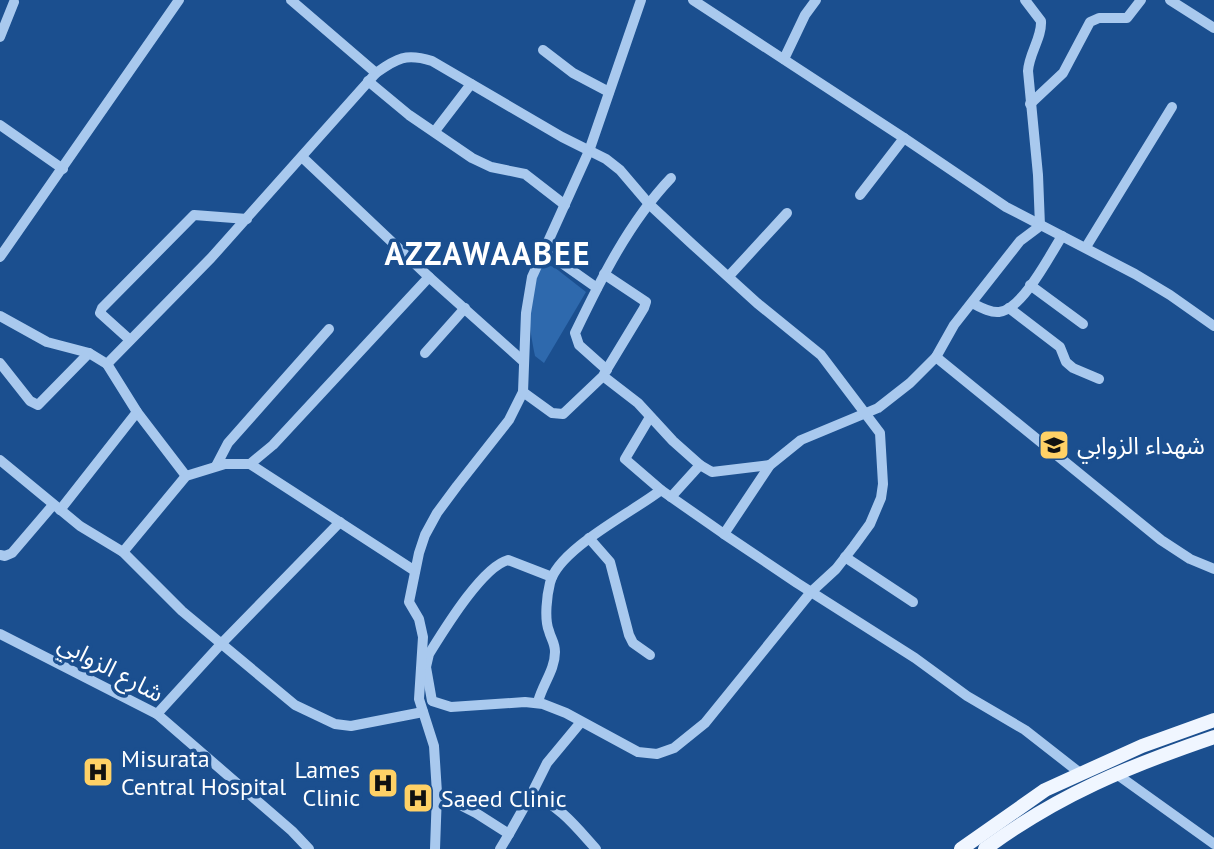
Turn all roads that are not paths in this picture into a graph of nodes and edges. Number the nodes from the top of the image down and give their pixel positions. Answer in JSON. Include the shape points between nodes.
{"nodes":[{"id":1,"x":179,"y":0,"type":"edge"},
{"id":2,"x":291,"y":0,"type":"edge"},
{"id":3,"x":641,"y":0,"type":"edge"},
{"id":4,"x":816,"y":0,"type":"edge"},
{"id":5,"x":1025,"y":0,"type":"edge"},
{"id":6,"x":1142,"y":0,"type":"edge"},
{"id":7,"x":1170,"y":0,"type":"edge"},
{"id":8,"x":697,"y":1,"type":"edge"},
{"id":9,"x":14,"y":2,"type":"dead end"},
{"id":10,"x":1214,"y":28,"type":"edge"},
{"id":11,"x":0,"y":37,"type":"edge"},
{"id":12,"x":543,"y":50,"type":"dead end"},
{"id":13,"x":784,"y":59,"type":"junction"},
{"id":14,"x":372,"y":77,"type":"junction"},
{"id":15,"x":471,"y":84,"type":"junction"},
{"id":16,"x":609,"y":92,"type":"junction"},
{"id":17,"x":1030,"y":104,"type":"junction"},
{"id":18,"x":1172,"y":107,"type":"dead end"},
{"id":19,"x":0,"y":125,"type":"edge"},
{"id":20,"x":435,"y":131,"type":"junction"},
{"id":21,"x":904,"y":138,"type":"junction"},
{"id":22,"x":589,"y":151,"type":"junction"},
{"id":23,"x":302,"y":157,"type":"junction"},
{"id":24,"x":64,"y":169,"type":"junction"},
{"id":25,"x":671,"y":178,"type":"dead end"},
{"id":26,"x":860,"y":195,"type":"dead end"},
{"id":27,"x":649,"y":204,"type":"junction"},
{"id":28,"x":565,"y":205,"type":"junction"},
{"id":29,"x":787,"y":213,"type":"dead end"},
{"id":30,"x":247,"y":219,"type":"junction"},
{"id":31,"x":1040,"y":226,"type":"junction"},
{"id":32,"x":1062,"y":236,"type":"junction"},
{"id":33,"x":1086,"y":247,"type":"junction"},
{"id":34,"x":544,"y":250,"type":"junction"},
{"id":35,"x":0,"y":257,"type":"edge"},
{"id":36,"x":604,"y":274,"type":"junction"},
{"id":37,"x":429,"y":276,"type":"junction"},
{"id":38,"x":729,"y":276,"type":"junction"},
{"id":39,"x":1030,"y":285,"type":"junction"},
{"id":40,"x":597,"y":288,"type":"junction"},
{"id":41,"x":972,"y":303,"type":"junction"},
{"id":42,"x":465,"y":307,"type":"junction"},
{"id":43,"x":1009,"y":309,"type":"junction"},
{"id":44,"x":1214,"y":309,"type":"edge"},
{"id":45,"x":0,"y":316,"type":"edge"},
{"id":46,"x":1210,"y":323,"type":"edge"},
{"id":47,"x":1083,"y":324,"type":"dead end"},
{"id":48,"x":329,"y":329,"type":"dead end"},
{"id":49,"x":130,"y":340,"type":"junction"},
{"id":50,"x":89,"y":353,"type":"junction"},
{"id":51,"x":425,"y":353,"type":"dead end"},
{"id":52,"x":936,"y":357,"type":"junction"},
{"id":53,"x":523,"y":361,"type":"junction"},
{"id":54,"x":0,"y":363,"type":"edge"},
{"id":55,"x":107,"y":364,"type":"junction"},
{"id":56,"x":605,"y":373,"type":"junction"},
{"id":57,"x":1099,"y":379,"type":"dead end"},
{"id":58,"x":523,"y":392,"type":"junction"},
{"id":59,"x":137,"y":412,"type":"junction"},
{"id":60,"x":866,"y":414,"type":"junction"},
{"id":61,"x":650,"y":417,"type":"junction"},
{"id":62,"x":0,"y":460,"type":"edge"},
{"id":63,"x":250,"y":464,"type":"junction"},
{"id":64,"x":701,"y":465,"type":"junction"},
{"id":65,"x":770,"y":465,"type":"junction"},
{"id":66,"x":216,"y":466,"type":"junction"},
{"id":67,"x":186,"y":475,"type":"junction"},
{"id":68,"x":661,"y":490,"type":"junction"},
{"id":69,"x":671,"y":497,"type":"junction"},
{"id":70,"x":57,"y":508,"type":"junction"},
{"id":71,"x":340,"y":522,"type":"junction"},
{"id":72,"x":724,"y":534,"type":"junction"},
{"id":73,"x":589,"y":538,"type":"junction"},
{"id":74,"x":123,"y":552,"type":"junction"},
{"id":75,"x":0,"y":555,"type":"edge"},
{"id":76,"x":845,"y":557,"type":"junction"},
{"id":77,"x":1214,"y":569,"type":"edge"},
{"id":78,"x":415,"y":570,"type":"junction"},
{"id":79,"x":552,"y":577,"type":"junction"},
{"id":80,"x":811,"y":592,"type":"junction"},
{"id":81,"x":913,"y":602,"type":"dead end"},
{"id":82,"x":0,"y":634,"type":"edge"},
{"id":83,"x":221,"y":644,"type":"junction"},
{"id":84,"x":650,"y":655,"type":"dead end"},
{"id":85,"x":538,"y":702,"type":"junction"},
{"id":86,"x":423,"y":712,"type":"junction"},
{"id":87,"x":157,"y":714,"type":"junction"},
{"id":88,"x":1214,"y":720,"type":"edge"},
{"id":89,"x":581,"y":722,"type":"junction"},
{"id":90,"x":1214,"y":737,"type":"edge"},
{"id":91,"x":1080,"y":773,"type":"junction"},
{"id":92,"x":1115,"y":773,"type":"junction"},
{"id":93,"x":437,"y":793,"type":"junction"},
{"id":94,"x":531,"y":795,"type":"junction"},
{"id":95,"x":292,"y":831,"type":"junction"},
{"id":96,"x":509,"y":834,"type":"junction"},
{"id":97,"x":1214,"y":844,"type":"edge"},
{"id":98,"x":309,"y":849,"type":"edge"},
{"id":99,"x":318,"y":849,"type":"edge"},
{"id":100,"x":435,"y":849,"type":"edge"},
{"id":101,"x":500,"y":849,"type":"edge"},
{"id":102,"x":596,"y":849,"type":"edge"},
{"id":103,"x":961,"y":849,"type":"edge"},
{"id":104,"x":985,"y":849,"type":"edge"}],
"edges":[{"from":1,"to":24,"type":"street"},
{"from":2,"to":14,"type":"street"},
{"from":3,"to":16,"type":"street"},
{"from":4,"to":13,"type":"street"},
{"from":5,"to":17,"type":"street","via":[[1039,15],[1042,27],[1028,64]]},
{"from":6,"to":17,"type":"street","via":[[1127,18],[1090,22],[1063,73]]},
{"from":7,"to":10,"type":"street"},
{"from":8,"to":13,"type":"street"},
{"from":9,"to":11,"type":"street"},
{"from":12,"to":16,"type":"street","via":[[573,74]]},
{"from":13,"to":21,"type":"street"},
{"from":14,"to":15,"type":"street","via":[[399,58],[417,57]]},
{"from":14,"to":20,"type":"street","via":[[409,114]]},
{"from":14,"to":23,"type":"street"},
{"from":15,"to":20,"type":"street"},
{"from":15,"to":22,"type":"street"},
{"from":16,"to":22,"type":"street"},
{"from":17,"to":31,"type":"street"},
{"from":18,"to":33,"type":"street"},
{"from":19,"to":24,"type":"street"},
{"from":20,"to":28,"type":"street","via":[[472,158],[525,174]]},
{"from":21,"to":26,"type":"street"},
{"from":21,"to":31,"type":"street"},
{"from":22,"to":27,"type":"street","via":[[620,170]]},
{"from":22,"to":28,"type":"street"},
{"from":23,"to":30,"type":"street"},
{"from":23,"to":37,"type":"street"},
{"from":24,"to":35,"type":"street"},
{"from":25,"to":27,"type":"street"},
{"from":27,"to":36,"type":"street"},
{"from":27,"to":38,"type":"street"},
{"from":28,"to":34,"type":"street"},
{"from":29,"to":38,"type":"street"},
{"from":30,"to":49,"type":"street"},
{"from":30,"to":49,"type":"street","via":[[194,215],[102,308],[100,313]]},
{"from":31,"to":32,"type":"street"},
{"from":31,"to":41,"type":"street","via":[[1020,242]]},
{"from":32,"to":33,"type":"street"},
{"from":32,"to":39,"type":"street"},
{"from":33,"to":46,"type":"street"},
{"from":34,"to":40,"type":"street"},
{"from":34,"to":53,"type":"street","via":[[528,295]]},
{"from":36,"to":40,"type":"street"},
{"from":36,"to":56,"type":"street","via":[[646,302]]},
{"from":37,"to":42,"type":"street"},
{"from":37,"to":63,"type":"street","via":[[303,415]]},
{"from":38,"to":60,"type":"street","via":[[821,355]]},
{"from":39,"to":43,"type":"street"},
{"from":39,"to":47,"type":"street"},
{"from":40,"to":56,"type":"street","via":[[575,333]]},
{"from":41,"to":43,"type":"street","via":[[997,312]]},
{"from":41,"to":52,"type":"street"},
{"from":42,"to":51,"type":"street"},
{"from":42,"to":53,"type":"street"},
{"from":43,"to":57,"type":"street","via":[[1060,347],[1073,368]]},
{"from":44,"to":46,"type":"street"},
{"from":45,"to":50,"type":"street","via":[[47,342]]},
{"from":48,"to":66,"type":"street","via":[[228,443]]},
{"from":49,"to":55,"type":"street"},
{"from":50,"to":54,"type":"street","via":[[38,405]]},
{"from":50,"to":55,"type":"street"},
{"from":52,"to":60,"type":"street","via":[[910,383]]},
{"from":52,"to":77,"type":"street","via":[[1161,540]]},
{"from":53,"to":58,"type":"street"},
{"from":55,"to":59,"type":"street"},
{"from":56,"to":58,"type":"street","via":[[564,415],[552,414]]},
{"from":56,"to":61,"type":"street"},
{"from":58,"to":78,"type":"street","via":[[509,420],[437,513]]},
{"from":59,"to":67,"type":"street"},
{"from":59,"to":70,"type":"street"},
{"from":60,"to":65,"type":"street","via":[[801,440]]},
{"from":60,"to":76,"type":"street","via":[[880,433],[881,498],[870,524]]},
{"from":61,"to":64,"type":"street"},
{"from":61,"to":68,"type":"street","via":[[625,459]]},
{"from":62,"to":70,"type":"street"},
{"from":63,"to":66,"type":"street"},
{"from":63,"to":71,"type":"street"},
{"from":64,"to":65,"type":"street","via":[[712,472]]},
{"from":64,"to":69,"type":"street"},
{"from":65,"to":72,"type":"street"},
{"from":66,"to":67,"type":"street"},
{"from":67,"to":74,"type":"street"},
{"from":68,"to":69,"type":"street"},
{"from":68,"to":73,"type":"street"},
{"from":69,"to":72,"type":"street"},
{"from":70,"to":74,"type":"street"},
{"from":70,"to":75,"type":"street","via":[[12,553]]},
{"from":71,"to":78,"type":"street"},
{"from":71,"to":83,"type":"street"},
{"from":72,"to":80,"type":"street"},
{"from":73,"to":79,"type":"street"},
{"from":73,"to":84,"type":"street","via":[[611,564],[633,643]]},
{"from":74,"to":83,"type":"street"},
{"from":76,"to":80,"type":"street"},
{"from":76,"to":81,"type":"street"},
{"from":78,"to":86,"type":"street","via":[[409,602],[423,637],[419,699]]},
{"from":79,"to":85,"type":"street","via":[[547,624],[555,651]]},
{"from":79,"to":85,"type":"street","via":[[508,560],[497,565],[482,578],[445,630],[426,667],[435,703]]},
{"from":80,"to":89,"type":"street","via":[[705,723],[674,748],[657,754],[638,752]]},
{"from":80,"to":91,"type":"street","via":[[1025,730]]},
{"from":82,"to":87,"type":"street","name":"شارع الزوابي"},
{"from":83,"to":86,"type":"street","via":[[295,705],[335,724],[351,726]]},
{"from":83,"to":87,"type":"street"},
{"from":85,"to":89,"type":"street"},
{"from":86,"to":93,"type":"street","via":[[433,736]]},
{"from":87,"to":95,"type":"street","name":"شارع الزوابي"},
{"from":88,"to":91,"type":"main road"},
{"from":89,"to":94,"type":"street","via":[[547,763]]},
{"from":90,"to":92,"type":"main road"},
{"from":91,"to":103,"type":"main road","via":[[1045,790]]},
{"from":92,"to":97,"type":"street"},
{"from":92,"to":104,"type":"main road","via":[[1055,803]]},
{"from":93,"to":96,"type":"street"},
{"from":93,"to":100,"type":"street"},
{"from":94,"to":96,"type":"street"},
{"from":94,"to":102,"type":"street","via":[[560,811]]},
{"from":95,"to":98,"type":"street"},
{"from":95,"to":99,"type":"street"},
{"from":96,"to":101,"type":"street"}]}
